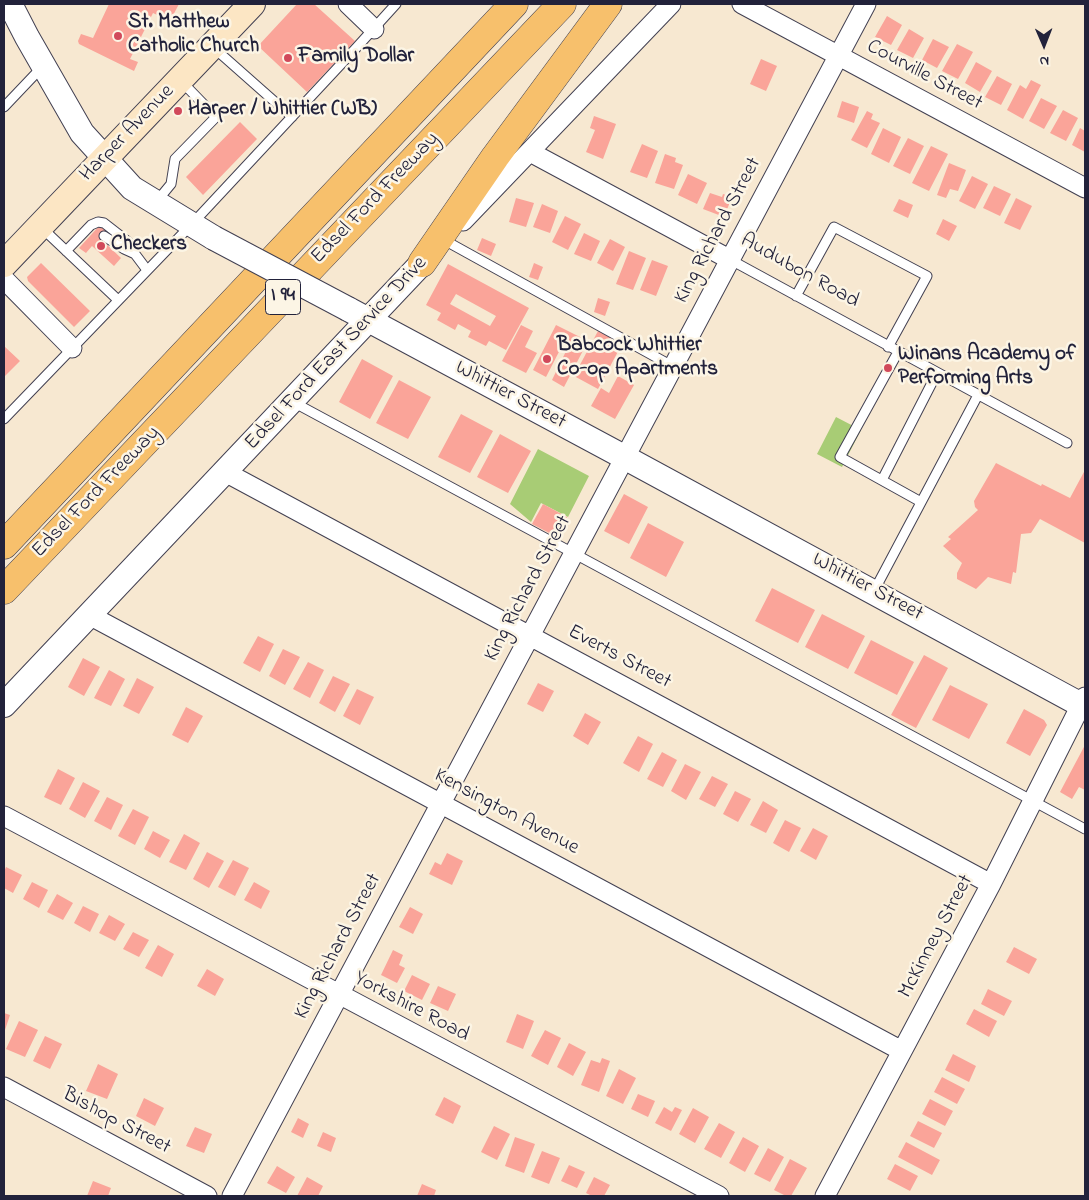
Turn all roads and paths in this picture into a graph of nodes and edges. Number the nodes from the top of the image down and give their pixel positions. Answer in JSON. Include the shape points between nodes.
{"nodes":[{"id":1,"x":10,"y":4,"type":"edge"},
{"id":2,"x":252,"y":4,"type":"edge"},
{"id":3,"x":348,"y":4,"type":"edge"},
{"id":4,"x":396,"y":4,"type":"edge"},
{"id":5,"x":514,"y":4,"type":"edge"},
{"id":6,"x":562,"y":4,"type":"edge"},
{"id":7,"x":608,"y":4,"type":"edge"},
{"id":8,"x":671,"y":4,"type":"edge"},
{"id":9,"x":742,"y":4,"type":"edge"},
{"id":10,"x":866,"y":4,"type":"edge"},
{"id":11,"x":374,"y":29,"type":"junction"},
{"id":12,"x":212,"y":46,"type":"junction"},
{"id":13,"x":838,"y":55,"type":"junction"},
{"id":14,"x":44,"y":65,"type":"junction"},
{"id":15,"x":180,"y":80,"type":"junction"},
{"id":16,"x":4,"y":107,"type":"edge"},
{"id":17,"x":292,"y":117,"type":"junction"},
{"id":18,"x":530,"y":152,"type":"junction"},
{"id":19,"x":105,"y":158,"type":"junction"},
{"id":20,"x":1085,"y":188,"type":"edge"},
{"id":21,"x":156,"y":202,"type":"junction"},
{"id":22,"x":192,"y":224,"type":"junction"},
{"id":23,"x":40,"y":226,"type":"junction"},
{"id":24,"x":87,"y":229,"type":"junction"},
{"id":25,"x":96,"y":229,"type":"dead end"},
{"id":26,"x":104,"y":236,"type":"dead end"},
{"id":27,"x":444,"y":240,"type":"junction"},
{"id":28,"x":66,"y":251,"type":"junction"},
{"id":29,"x":135,"y":254,"type":"junction"},
{"id":30,"x":729,"y":259,"type":"junction"},
{"id":31,"x":422,"y":263,"type":"junction"},
{"id":32,"x":4,"y":264,"type":"edge"},
{"id":33,"x":150,"y":267,"type":"junction"},
{"id":34,"x":4,"y":279,"type":"edge"},
{"id":35,"x":796,"y":296,"type":"junction"},
{"id":36,"x":118,"y":300,"type":"junction"},
{"id":37,"x":358,"y":314,"type":"junction"},
{"id":38,"x":888,"y":347,"type":"junction"},
{"id":39,"x":72,"y":348,"type":"junction"},
{"id":40,"x":898,"y":352,"type":"junction"},
{"id":41,"x":672,"y":366,"type":"junction"},
{"id":42,"x":937,"y":373,"type":"junction"},
{"id":43,"x":978,"y":395,"type":"junction"},
{"id":44,"x":291,"y":401,"type":"junction"},
{"id":45,"x":4,"y":418,"type":"edge"},
{"id":46,"x":1067,"y":442,"type":"dead end"},
{"id":47,"x":624,"y":457,"type":"junction"},
{"id":48,"x":225,"y":472,"type":"junction"},
{"id":49,"x":882,"y":480,"type":"junction"},
{"id":50,"x":921,"y":502,"type":"junction"},
{"id":51,"x":4,"y":545,"type":"edge"},
{"id":52,"x":573,"y":553,"type":"junction"},
{"id":53,"x":4,"y":590,"type":"edge"},
{"id":54,"x":873,"y":592,"type":"junction"},
{"id":55,"x":89,"y":615,"type":"junction"},
{"id":56,"x":529,"y":636,"type":"junction"},
{"id":57,"x":1084,"y":703,"type":"edge"},
{"id":58,"x":4,"y":705,"type":"edge"},
{"id":59,"x":1033,"y":801,"type":"junction"},
{"id":60,"x":440,"y":804,"type":"junction"},
{"id":61,"x":4,"y":816,"type":"edge"},
{"id":62,"x":1085,"y":829,"type":"edge"},
{"id":63,"x":991,"y":884,"type":"junction"},
{"id":64,"x":338,"y":995,"type":"junction"},
{"id":65,"x":902,"y":1051,"type":"junction"},
{"id":66,"x":4,"y":1087,"type":"edge"},
{"id":67,"x":207,"y":1196,"type":"edge"},
{"id":68,"x":232,"y":1196,"type":"edge"},
{"id":69,"x":718,"y":1196,"type":"edge"},
{"id":70,"x":825,"y":1196,"type":"edge"}],
"edges":[{"from":1,"to":14,"type":"street","name":"Whittier Street"},
{"from":2,"to":12,"type":"main road","name":"Harper Avenue"},
{"from":3,"to":11,"type":"street"},
{"from":4,"to":11,"type":"lane"},
{"from":5,"to":51,"type":"highway","name":"Edsel Ford Freeway","number":"I 94"},
{"from":6,"to":53,"type":"highway","name":"Edsel Ford Freeway","number":"I 94"},
{"from":7,"to":31,"type":"highway"},
{"from":8,"to":18,"type":"street","name":"Edsel Ford East Service Drive"},
{"from":9,"to":13,"type":"street","name":"Courville Street"},
{"from":10,"to":13,"type":"street","name":"King Richard Street"},
{"from":11,"to":17,"type":"lane"},
{"from":12,"to":15,"type":"main road","name":"Harper Avenue"},
{"from":12,"to":17,"type":"lane"},
{"from":13,"to":20,"type":"street","name":"Courville Street"},
{"from":13,"to":30,"type":"street","name":"King Richard Street"},
{"from":14,"to":16,"type":"lane"},
{"from":14,"to":19,"type":"street","name":"Whittier Street","via":[[82,133]]},
{"from":15,"to":19,"type":"main road","name":"Harper Avenue"},
{"from":15,"to":21,"type":"lane","via":[[216,117],[175,159],[171,184]]},
{"from":17,"to":22,"type":"lane"},
{"from":18,"to":27,"type":"street","name":"Edsel Ford East Service Drive"},
{"from":18,"to":30,"type":"street","name":"Audubon Road"},
{"from":19,"to":21,"type":"street","name":"Whittier Street","via":[[132,188]]},
{"from":19,"to":23,"type":"main road","name":"Harper Avenue"},
{"from":21,"to":22,"type":"street","name":"Whittier Street"},
{"from":22,"to":33,"type":"lane"},
{"from":22,"to":37,"type":"street","name":"Whittier Street","bridge":true},
{"from":23,"to":28,"type":"lane"},
{"from":23,"to":32,"type":"main road","name":"Harper Avenue"},
{"from":24,"to":25,"type":"lane"},
{"from":24,"to":28,"type":"lane"},
{"from":24,"to":29,"type":"lane","via":[[98,222],[104,223],[131,244]]},
{"from":26,"to":29,"type":"lane"},
{"from":27,"to":31,"type":"street","name":"Edsel Ford East Service Drive"},
{"from":27,"to":41,"type":"lane"},
{"from":28,"to":36,"type":"lane"},
{"from":29,"to":33,"type":"lane"},
{"from":30,"to":35,"type":"lane","name":"Audubon Road"},
{"from":30,"to":41,"type":"street","name":"King Richard Street"},
{"from":31,"to":37,"type":"street","name":"Edsel Ford East Service Drive"},
{"from":33,"to":36,"type":"lane"},
{"from":34,"to":39,"type":"street"},
{"from":35,"to":38,"type":"lane","name":"Audubon Road"},
{"from":35,"to":38,"type":"lane","via":[[834,227],[926,276]]},
{"from":36,"to":39,"type":"lane"},
{"from":37,"to":44,"type":"street","name":"Edsel Ford East Service Drive"},
{"from":37,"to":47,"type":"street","name":"Whittier Street"},
{"from":38,"to":40,"type":"lane","name":"Audubon Road"},
{"from":39,"to":45,"type":"lane"},
{"from":40,"to":42,"type":"lane","name":"Audubon Road"},
{"from":40,"to":49,"type":"lane","via":[[840,457]]},
{"from":41,"to":47,"type":"street","name":"King Richard Street"},
{"from":42,"to":43,"type":"lane","name":"Audubon Road"},
{"from":42,"to":49,"type":"lane"},
{"from":43,"to":46,"type":"lane","name":"Audubon Road"},
{"from":43,"to":50,"type":"lane"},
{"from":44,"to":48,"type":"street","name":"Edsel Ford East Service Drive"},
{"from":44,"to":52,"type":"lane"},
{"from":47,"to":52,"type":"street","name":"King Richard Street"},
{"from":47,"to":54,"type":"street","name":"Whittier Street"},
{"from":48,"to":55,"type":"street","name":"Edsel Ford East Service Drive"},
{"from":48,"to":56,"type":"street","name":"Everts Street"},
{"from":49,"to":50,"type":"lane"},
{"from":50,"to":54,"type":"lane"},
{"from":52,"to":56,"type":"street","name":"King Richard Street"},
{"from":52,"to":59,"type":"lane"},
{"from":54,"to":57,"type":"street","name":"Whittier Street"},
{"from":55,"to":58,"type":"street","name":"Edsel Ford East Service Drive"},
{"from":55,"to":60,"type":"street","name":"Kensington Avenue"},
{"from":56,"to":60,"type":"street","name":"King Richard Street"},
{"from":56,"to":63,"type":"street","name":"Everts Street"},
{"from":57,"to":59,"type":"street","name":"McKinney Street"},
{"from":59,"to":62,"type":"lane"},
{"from":59,"to":63,"type":"street","name":"McKinney Street"},
{"from":60,"to":64,"type":"street","name":"King Richard Street"},
{"from":60,"to":65,"type":"street","name":"Kensington Avenue"},
{"from":61,"to":64,"type":"street","name":"Yorkshire Road"},
{"from":63,"to":65,"type":"street","name":"McKinney Street"},
{"from":64,"to":68,"type":"street","name":"King Richard Street"},
{"from":64,"to":69,"type":"street","name":"Yorkshire Road"},
{"from":65,"to":70,"type":"street","name":"McKinney Street"},
{"from":66,"to":67,"type":"street","name":"Bishop Street"}]}
